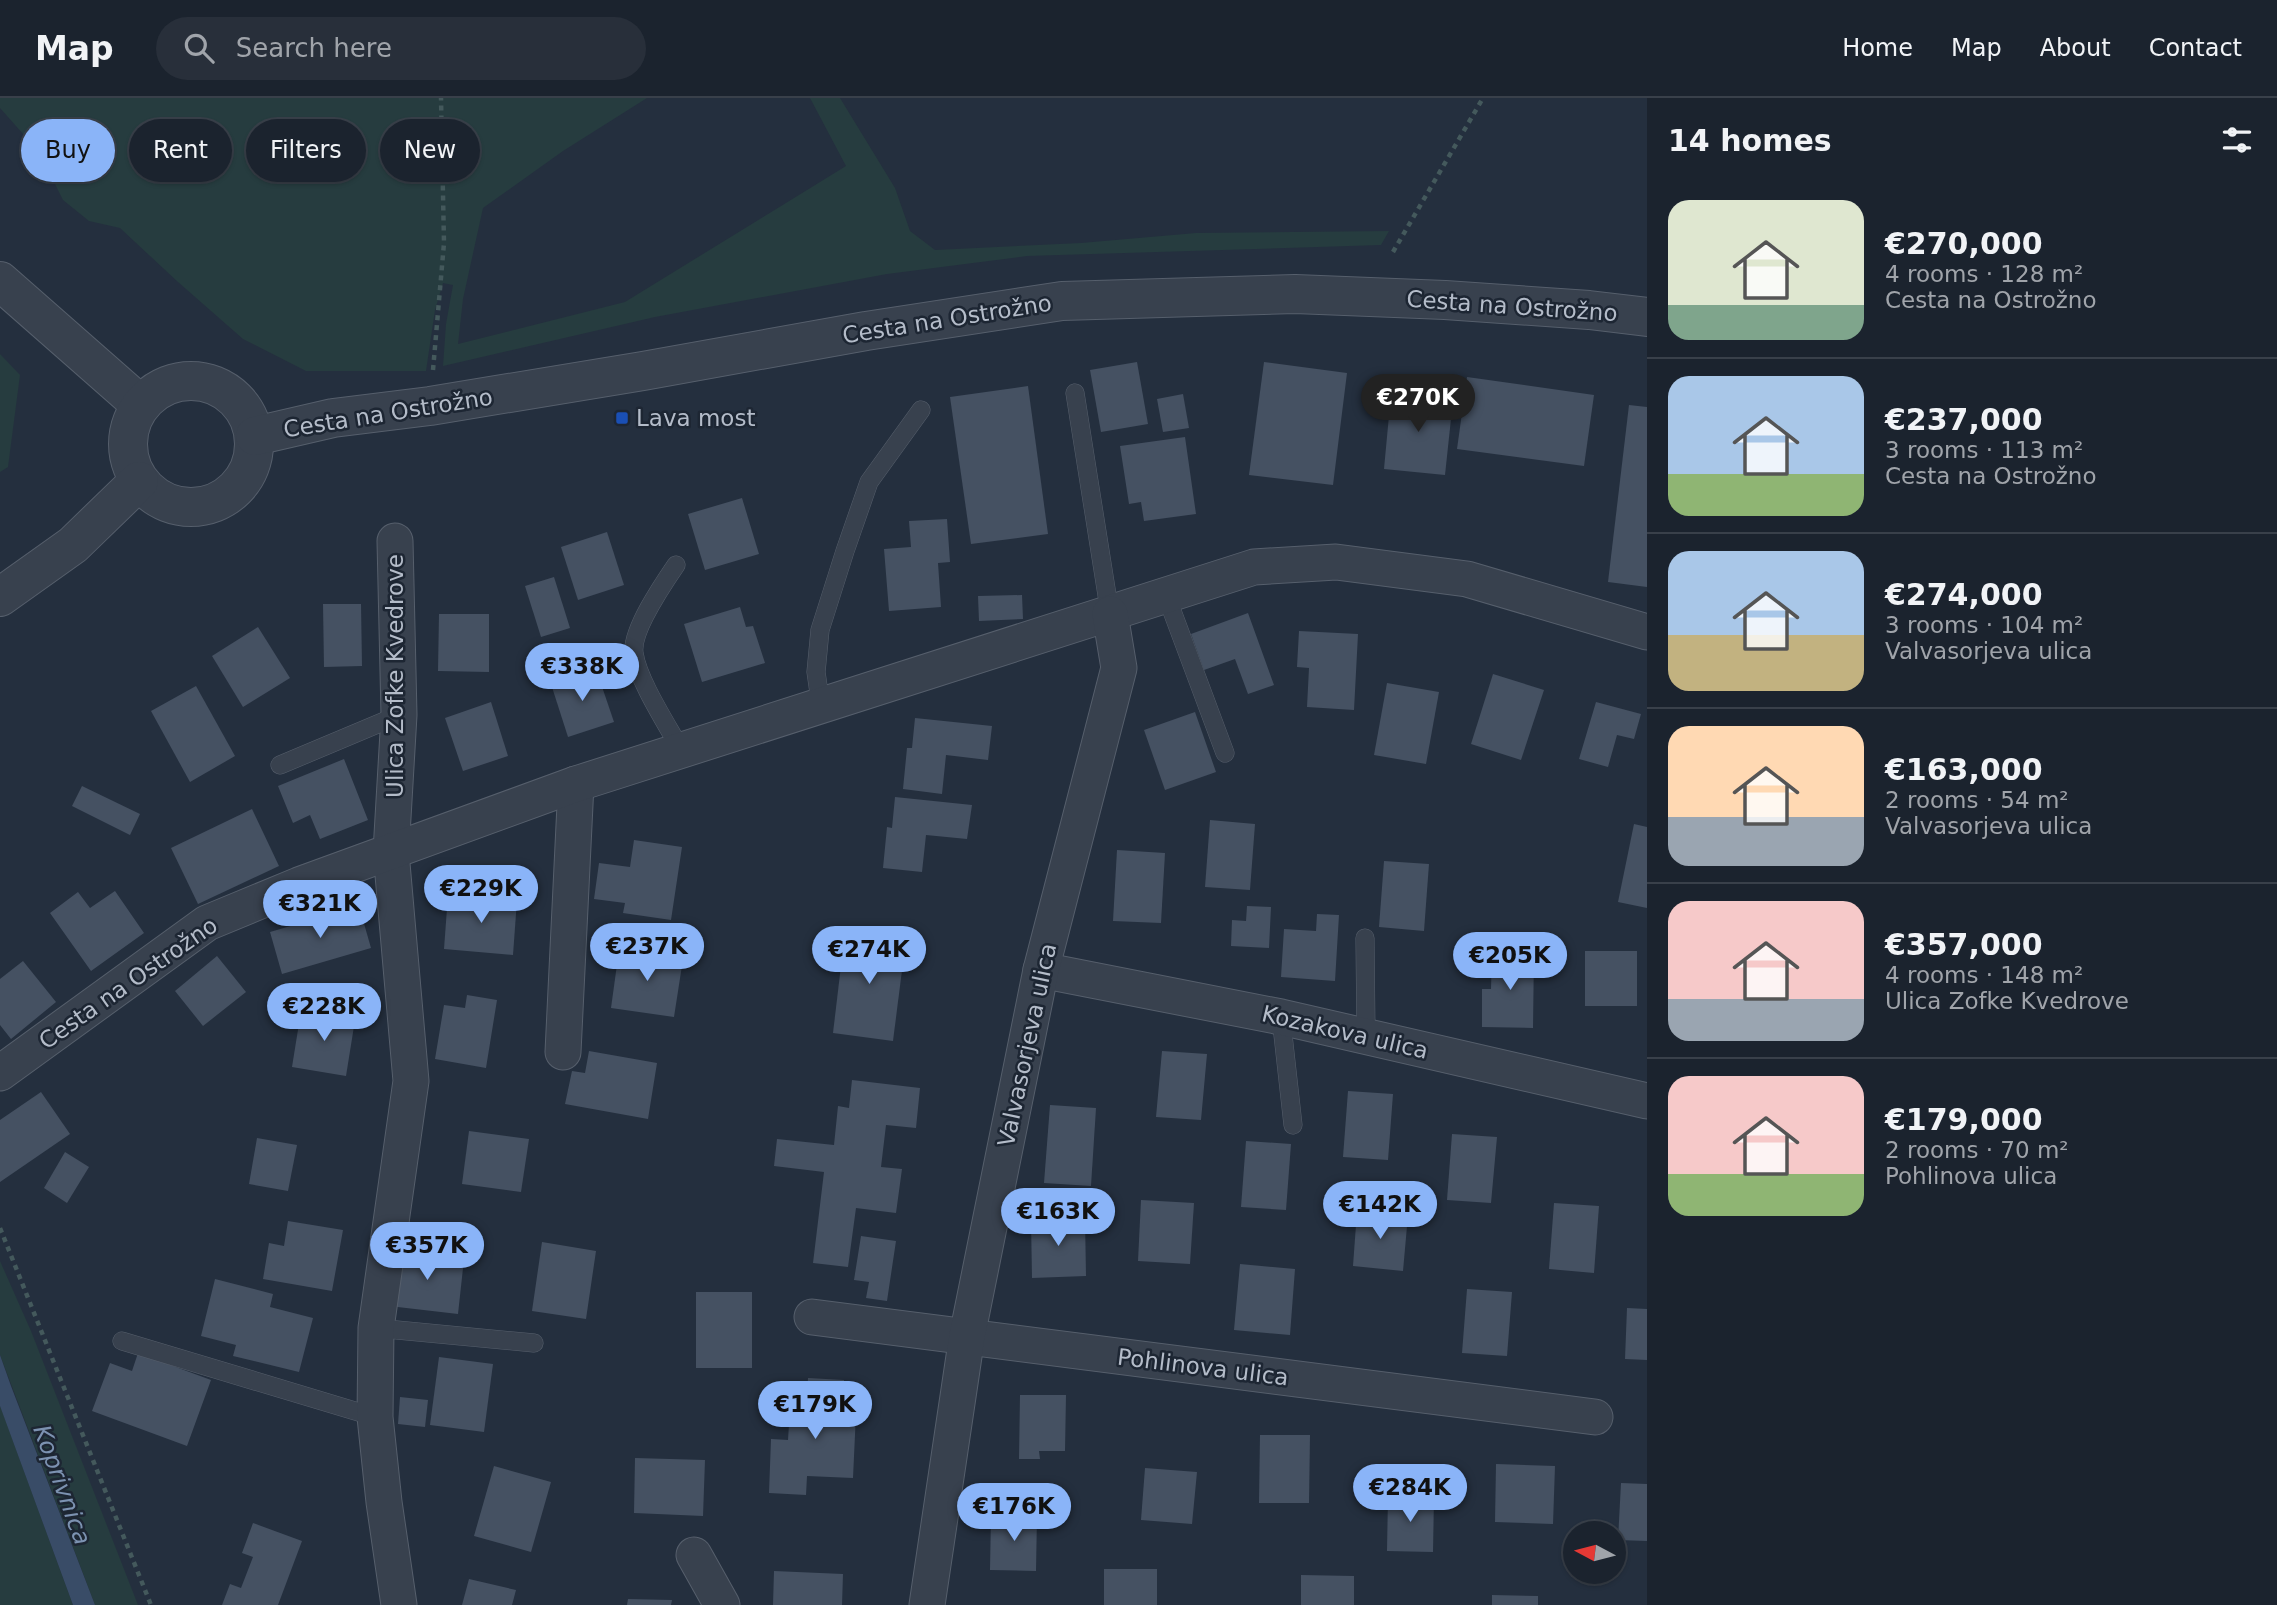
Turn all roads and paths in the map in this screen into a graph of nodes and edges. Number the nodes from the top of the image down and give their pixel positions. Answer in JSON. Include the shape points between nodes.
{"nodes":[{"id":1,"x":441,"y":98,"type":"edge"},
{"id":2,"x":1483,"y":98,"type":"edge"},
{"id":3,"x":1393,"y":252,"type":"dead end"},
{"id":4,"x":0,"y":281,"type":"edge"},
{"id":5,"x":1647,"y":317,"type":"edge"},
{"id":6,"x":1075,"y":393,"type":"dead end"},
{"id":7,"x":141,"y":405,"type":"junction"},
{"id":8,"x":430,"y":406,"type":"junction"},
{"id":9,"x":921,"y":410,"type":"dead end"},
{"id":10,"x":255,"y":436,"type":"junction"},
{"id":11,"x":139,"y":481,"type":"junction"},
{"id":12,"x":395,"y":541,"type":"dead end"},
{"id":13,"x":676,"y":565,"type":"dead end"},
{"id":14,"x":1166,"y":595,"type":"junction"},
{"id":15,"x":0,"y":597,"type":"edge"},
{"id":16,"x":1110,"y":614,"type":"junction"},
{"id":17,"x":1647,"y":632,"type":"edge"},
{"id":18,"x":821,"y":707,"type":"junction"},
{"id":19,"x":399,"y":715,"type":"junction"},
{"id":20,"x":682,"y":752,"type":"junction"},
{"id":21,"x":1225,"y":753,"type":"dead end"},
{"id":22,"x":280,"y":765,"type":"dead end"},
{"id":23,"x":576,"y":784,"type":"junction"},
{"id":24,"x":391,"y":852,"type":"junction"},
{"id":25,"x":1365,"y":938,"type":"dead end"},
{"id":26,"x":1041,"y":970,"type":"junction"},
{"id":27,"x":1280,"y":1017,"type":"junction"},
{"id":28,"x":1366,"y":1037,"type":"junction"},
{"id":29,"x":563,"y":1052,"type":"dead end"},
{"id":30,"x":0,"y":1073,"type":"edge"},
{"id":31,"x":1645,"y":1093,"type":"edge"},
{"id":32,"x":1293,"y":1125,"type":"dead end"},
{"id":33,"x":0,"y":1228,"type":"edge"},
{"id":34,"x":812,"y":1317,"type":"dead end"},
{"id":35,"x":376,"y":1328,"type":"junction"},
{"id":36,"x":967,"y":1336,"type":"junction"},
{"id":37,"x":122,"y":1342,"type":"dead end"},
{"id":38,"x":534,"y":1343,"type":"dead end"},
{"id":39,"x":376,"y":1417,"type":"junction"},
{"id":40,"x":1595,"y":1417,"type":"dead end"},
{"id":41,"x":694,"y":1555,"type":"dead end"},
{"id":42,"x":151,"y":1605,"type":"edge"},
{"id":43,"x":399,"y":1605,"type":"edge"},
{"id":44,"x":722,"y":1605,"type":"edge"},
{"id":45,"x":928,"y":1605,"type":"edge"}],
"edges":[{"from":1,"to":8,"type":"path","via":[[444,243]]},
{"from":2,"to":3,"type":"path"},
{"from":4,"to":7,"type":"street"},
{"from":5,"to":8,"type":"street","name":"Cesta na Ostrožno","via":[[1445,300],[1295,294],[1062,301]]},
{"from":6,"to":16,"type":"lane"},
{"from":7,"to":10,"type":"street","via":[[156,391],[175,383],[217,386],[235,398]]},
{"from":7,"to":11,"type":"street","via":[[127,443]]},
{"from":8,"to":10,"type":"street","name":"Cesta na Ostrožno","via":[[333,418]]},
{"from":9,"to":18,"type":"lane","via":[[869,482],[845,551],[820,630],[816,672]]},
{"from":10,"to":11,"type":"street","via":[[254,458],[245,478],[231,494],[212,505],[172,505]]},
{"from":11,"to":15,"type":"street","via":[[73,545]]},
{"from":12,"to":19,"type":"street","name":"Ulica Zofke Kvedrove"},
{"from":13,"to":20,"type":"lane","via":[[656,594],[633,651]]},
{"from":14,"to":16,"type":"street","name":"Cesta na Ostrožno"},
{"from":14,"to":17,"type":"street","name":"Cesta na Ostrožno","via":[[1254,567],[1336,562],[1467,579]]},
{"from":14,"to":21,"type":"lane"},
{"from":16,"to":18,"type":"street","name":"Cesta na Ostrožno"},
{"from":16,"to":26,"type":"street","name":"Valvasorjeva ulica","via":[[1119,668]]},
{"from":18,"to":20,"type":"street","name":"Cesta na Ostrožno"},
{"from":19,"to":22,"type":"lane"},
{"from":19,"to":24,"type":"street","name":"Ulica Zofke Kvedrove"},
{"from":20,"to":23,"type":"street","name":"Cesta na Ostrožno"},
{"from":23,"to":24,"type":"street","name":"Cesta na Ostrožno"},
{"from":23,"to":29,"type":"street"},
{"from":24,"to":30,"type":"street","name":"Cesta na Ostrožno","via":[[206,923]]},
{"from":24,"to":35,"type":"street","name":"Ulica Zofke Kvedrove","via":[[411,1081]]},
{"from":25,"to":28,"type":"lane"},
{"from":26,"to":27,"type":"street","name":"Kozakova ulica"},
{"from":26,"to":36,"type":"street","name":"Valvasorjeva ulica"},
{"from":27,"to":28,"type":"street","name":"Kozakova ulica"},
{"from":27,"to":32,"type":"lane"},
{"from":28,"to":31,"type":"street","name":"Kozakova ulica"},
{"from":33,"to":42,"type":"path"},
{"from":34,"to":36,"type":"street","name":"Pohlinova ulica"},
{"from":35,"to":38,"type":"lane"},
{"from":35,"to":39,"type":"street","name":"Ulica Zofke Kvedrove"},
{"from":36,"to":40,"type":"street","name":"Pohlinova ulica"},
{"from":36,"to":45,"type":"street","name":"Valvasorjeva ulica"},
{"from":37,"to":39,"type":"lane"},
{"from":39,"to":43,"type":"street","name":"Ulica Zofke Kvedrove"},
{"from":41,"to":44,"type":"street"}]}
